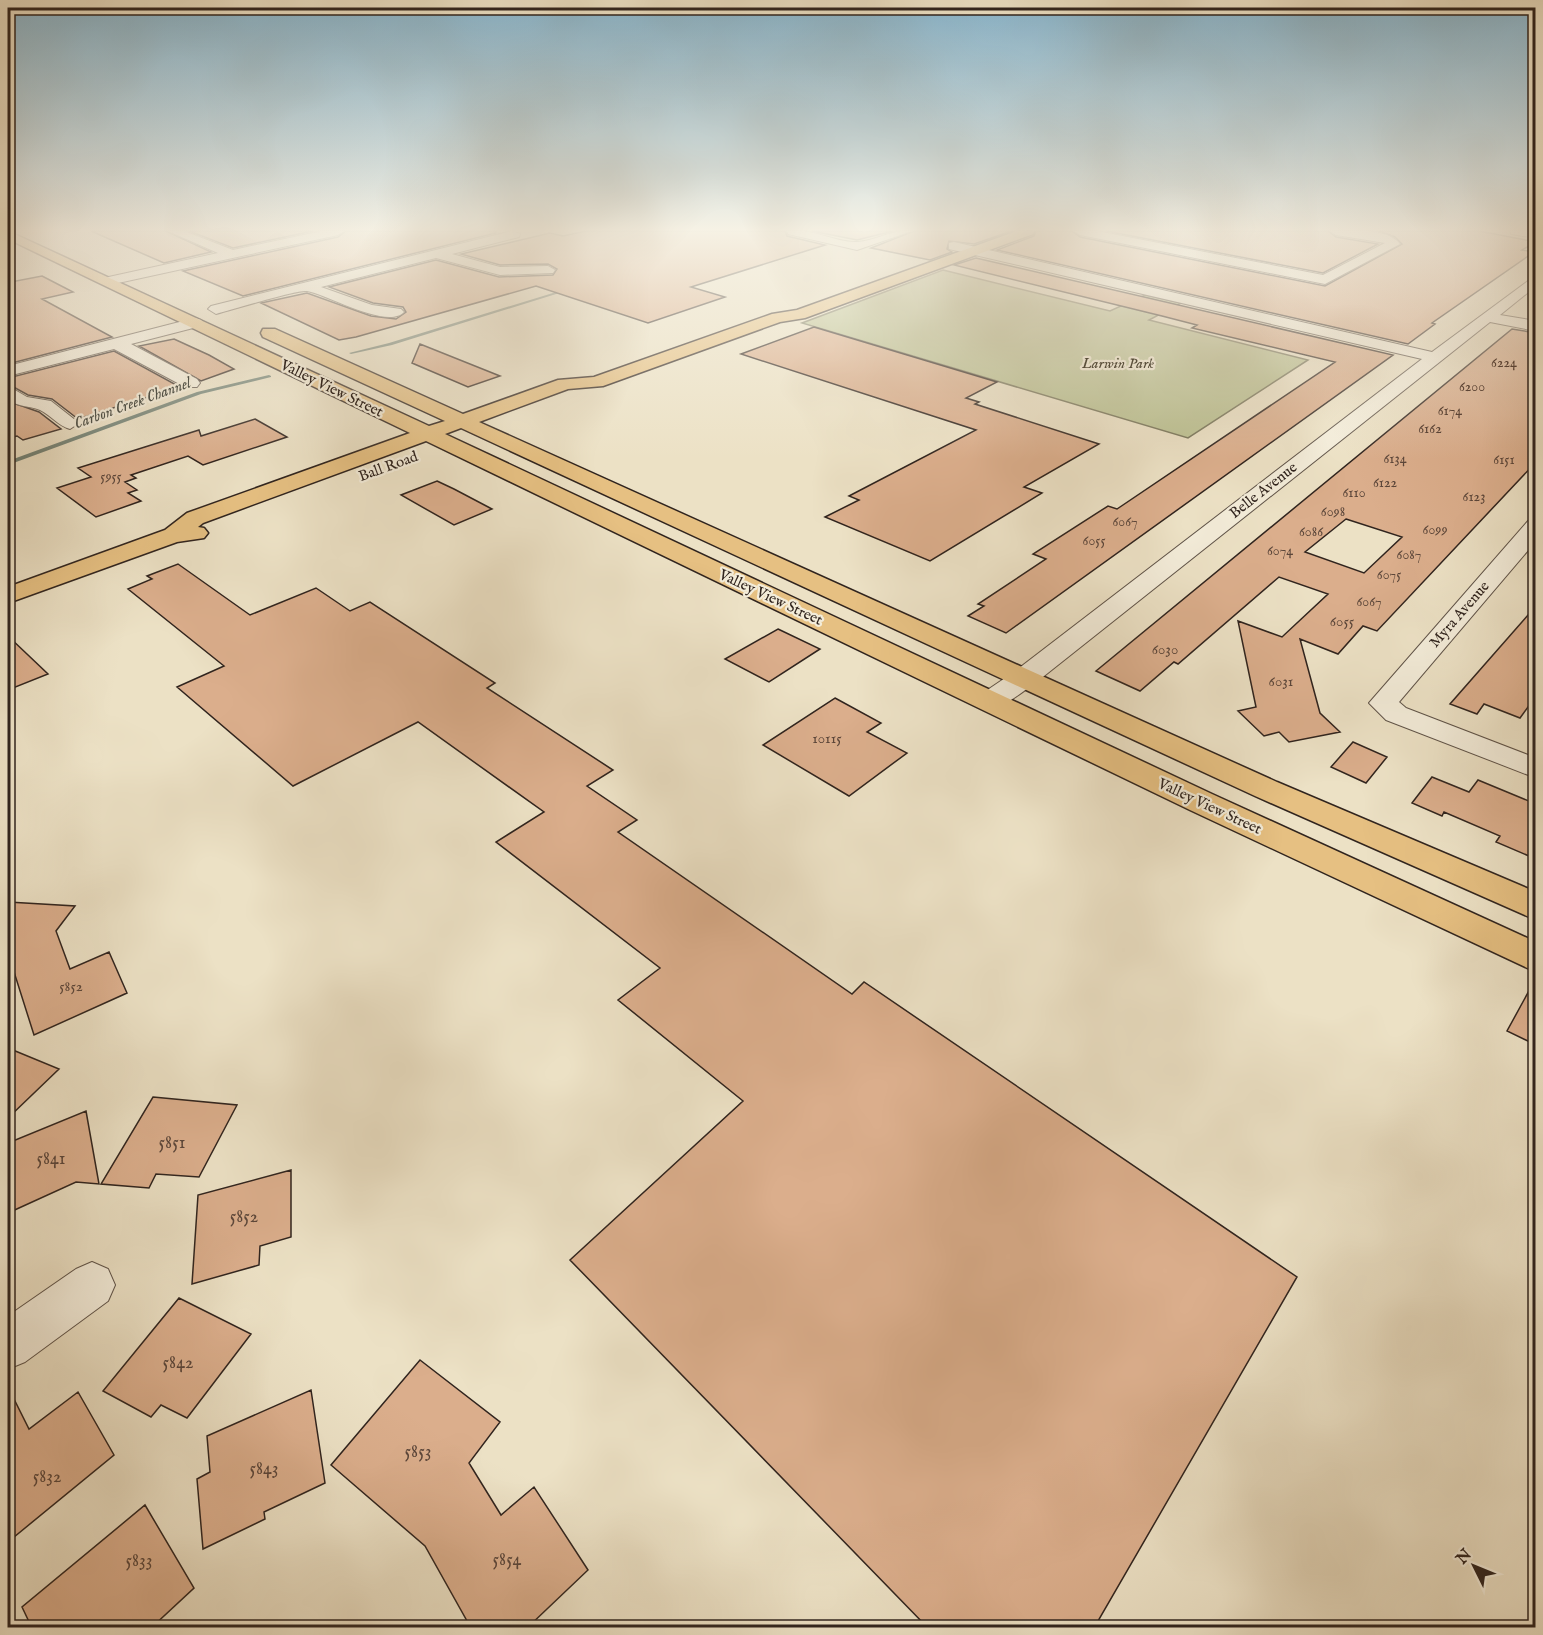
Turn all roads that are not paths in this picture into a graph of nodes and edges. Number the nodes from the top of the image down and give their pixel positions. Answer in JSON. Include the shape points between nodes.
{"nodes":[{"id":1,"x":164,"y":307,"type":"edge"},
{"id":2,"x":212,"y":307,"type":"edge"},
{"id":3,"x":223,"y":307,"type":"edge"},
{"id":4,"x":365,"y":307,"type":"edge"},
{"id":5,"x":784,"y":307,"type":"edge"},
{"id":6,"x":820,"y":307,"type":"edge"},
{"id":7,"x":1217,"y":307,"type":"edge"},
{"id":8,"x":1499,"y":307,"type":"edge"},
{"id":9,"x":216,"y":309,"type":"junction"},
{"id":10,"x":396,"y":312,"type":"dead end"},
{"id":11,"x":1488,"y":316,"type":"junction"},
{"id":12,"x":778,"y":317,"type":"junction"},
{"id":13,"x":195,"y":322,"type":"junction"},
{"id":14,"x":1536,"y":326,"type":"edge"},
{"id":15,"x":116,"y":343,"type":"junction"},
{"id":16,"x":1433,"y":357,"type":"junction"},
{"id":17,"x":8,"y":371,"type":"edge"},
{"id":18,"x":191,"y":383,"type":"dead end"},
{"id":19,"x":8,"y":391,"type":"edge"},
{"id":20,"x":70,"y":423,"type":"dead end"},
{"id":21,"x":473,"y":426,"type":"junction"},
{"id":22,"x":427,"y":434,"type":"junction"},
{"id":23,"x":448,"y":444,"type":"junction"},
{"id":24,"x":1536,"y":526,"type":"edge"},
{"id":25,"x":173,"y":535,"type":"junction"},
{"id":26,"x":8,"y":595,"type":"edge"},
{"id":27,"x":1024,"y":678,"type":"junction"},
{"id":28,"x":990,"y":701,"type":"junction"},
{"id":29,"x":1536,"y":769,"type":"edge"},
{"id":30,"x":1536,"y":907,"type":"edge"},
{"id":31,"x":1536,"y":958,"type":"edge"},
{"id":32,"x":92,"y":1285,"type":"dead end"},
{"id":33,"x":8,"y":1345,"type":"edge"}],
"edges":[{"from":1,"to":13,"type":"main road","name":"Valley View Street"},
{"from":2,"to":9,"type":"main road","name":"Valley View Street"},
{"from":3,"to":9,"type":"street"},
{"from":4,"to":10,"type":"street"},
{"from":5,"to":12,"type":"main road","name":"Ball Road","via":[[779,309]]},
{"from":6,"to":12,"type":"main road","name":"Ball Road"},
{"from":7,"to":16,"type":"street"},
{"from":8,"to":11,"type":"street","name":"Belle Avenue"},
{"from":9,"to":21,"type":"main road","name":"Valley View Street"},
{"from":11,"to":14,"type":"street"},
{"from":11,"to":16,"type":"street","name":"Belle Avenue"},
{"from":12,"to":21,"type":"main road","name":"Ball Road","via":[[597,382],[587,393]]},
{"from":13,"to":15,"type":"street"},
{"from":13,"to":22,"type":"main road","name":"Valley View Street"},
{"from":15,"to":17,"type":"street"},
{"from":15,"to":18,"type":"street"},
{"from":16,"to":27,"type":"street","name":"Belle Avenue"},
{"from":19,"to":20,"type":"street","via":[[22,402],[45,405]]},
{"from":21,"to":22,"type":"main road","name":"Ball Road"},
{"from":21,"to":23,"type":"main road","name":"Ball Road"},
{"from":21,"to":27,"type":"main road","name":"Valley View Street"},
{"from":22,"to":23,"type":"main road","name":"Valley View Street"},
{"from":22,"to":25,"type":"main road","name":"Ball Road","via":[[195,518]]},
{"from":23,"to":25,"type":"main road","name":"Ball Road","via":[[208,532]]},
{"from":23,"to":28,"type":"main road","name":"Valley View Street"},
{"from":24,"to":29,"type":"street","name":"Myra Avenue","via":[[1383,703],[1396,714]]},
{"from":25,"to":26,"type":"main road","name":"Ball Road"},
{"from":27,"to":28,"type":"street","name":"Belle Avenue"},
{"from":27,"to":30,"type":"main road","name":"Valley View Street"},
{"from":28,"to":31,"type":"main road","name":"Valley View Street"},
{"from":32,"to":33,"type":"street"}]}
